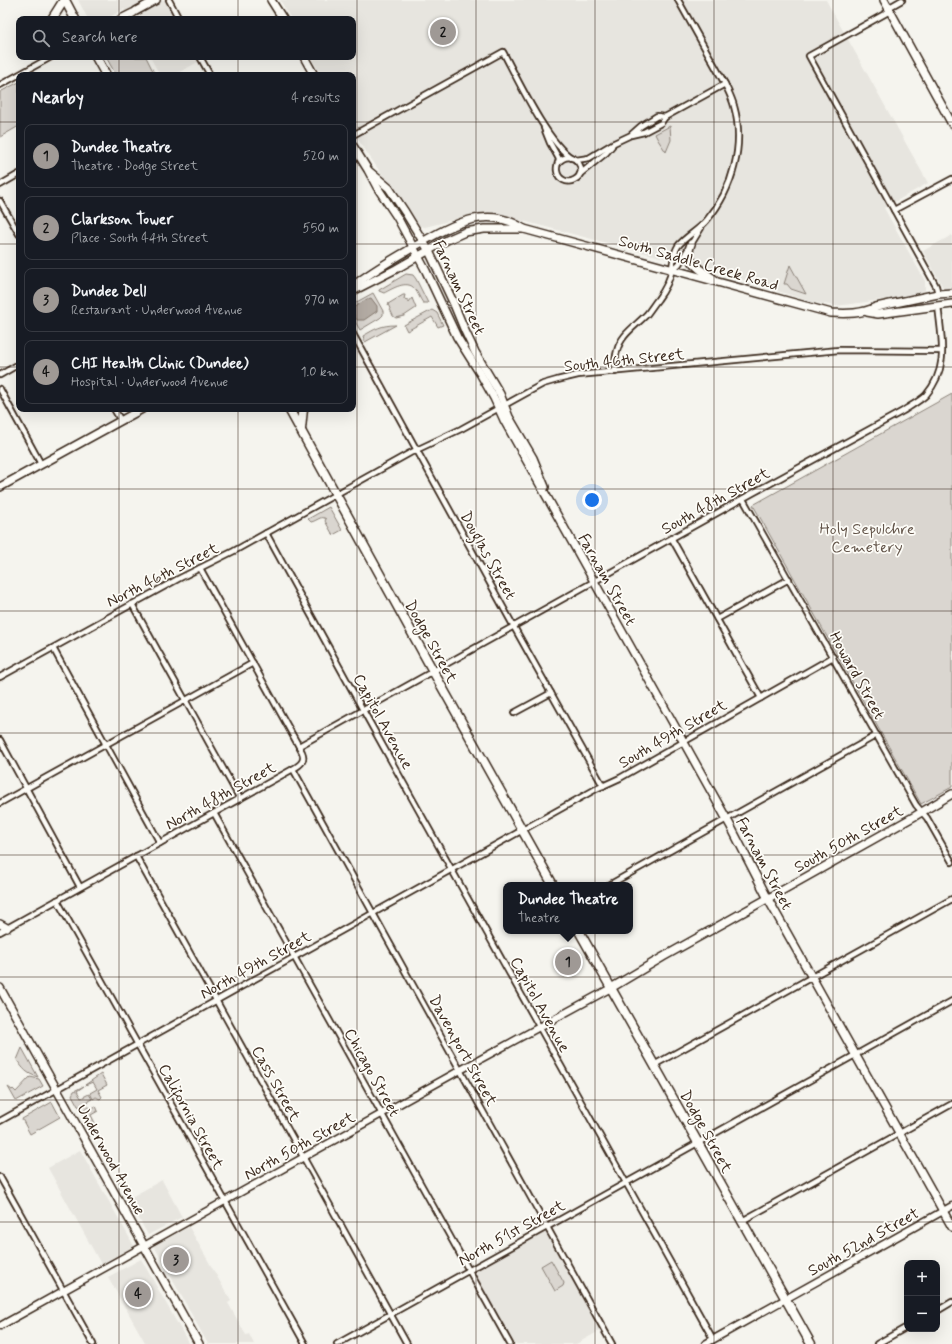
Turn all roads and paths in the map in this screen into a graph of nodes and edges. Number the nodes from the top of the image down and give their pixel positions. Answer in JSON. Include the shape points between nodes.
{"nodes":[{"id":1,"x":65,"y":0,"type":"edge"},
{"id":2,"x":156,"y":0,"type":"edge"},
{"id":3,"x":169,"y":0,"type":"edge"},
{"id":4,"x":271,"y":0,"type":"edge"},
{"id":5,"x":678,"y":0,"type":"edge"},
{"id":6,"x":884,"y":0,"type":"edge"},
{"id":7,"x":902,"y":0,"type":"edge"},
{"id":8,"x":889,"y":9,"type":"junction"},
{"id":9,"x":54,"y":16,"type":"edge"},
{"id":10,"x":73,"y":16,"type":"edge"},
{"id":11,"x":127,"y":16,"type":"edge"},
{"id":12,"x":177,"y":16,"type":"edge"},
{"id":13,"x":281,"y":16,"type":"edge"},
{"id":14,"x":46,"y":60,"type":"edge"},
{"id":15,"x":98,"y":60,"type":"edge"},
{"id":16,"x":202,"y":60,"type":"edge"},
{"id":17,"x":306,"y":60,"type":"edge"},
{"id":18,"x":24,"y":72,"type":"edge"},
{"id":19,"x":104,"y":72,"type":"edge"},
{"id":20,"x":208,"y":72,"type":"edge"},
{"id":21,"x":312,"y":72,"type":"edge"},
{"id":22,"x":16,"y":76,"type":"edge"},
{"id":23,"x":725,"y":84,"type":"junction"},
{"id":24,"x":0,"y":85,"type":"edge"},
{"id":25,"x":665,"y":117,"type":"junction"},
{"id":26,"x":952,"y":124,"type":"edge"},
{"id":27,"x":544,"y":126,"type":"junction"},
{"id":28,"x":356,"y":133,"type":"edge"},
{"id":29,"x":631,"y":135,"type":"junction"},
{"id":30,"x":614,"y":143,"type":"junction"},
{"id":31,"x":356,"y":151,"type":"edge"},
{"id":32,"x":574,"y":159,"type":"junction"},
{"id":33,"x":558,"y":163,"type":"junction"},
{"id":34,"x":368,"y":170,"type":"junction"},
{"id":35,"x":580,"y":174,"type":"junction"},
{"id":36,"x":16,"y":176,"type":"edge"},
{"id":37,"x":952,"y":179,"type":"edge"},
{"id":38,"x":0,"y":185,"type":"edge"},
{"id":39,"x":0,"y":201,"type":"edge"},
{"id":40,"x":894,"y":210,"type":"junction"},
{"id":41,"x":703,"y":225,"type":"junction"},
{"id":42,"x":16,"y":229,"type":"edge"},
{"id":43,"x":524,"y":229,"type":"junction"},
{"id":44,"x":423,"y":242,"type":"junction"},
{"id":45,"x":691,"y":244,"type":"junction"},
{"id":46,"x":414,"y":248,"type":"junction"},
{"id":47,"x":429,"y":251,"type":"junction"},
{"id":48,"x":419,"y":257,"type":"junction"},
{"id":49,"x":672,"y":270,"type":"junction"},
{"id":50,"x":719,"y":282,"type":"junction"},
{"id":51,"x":356,"y":284,"type":"edge"},
{"id":52,"x":356,"y":289,"type":"edge"},
{"id":53,"x":952,"y":293,"type":"edge"},
{"id":54,"x":938,"y":294,"type":"junction"},
{"id":55,"x":952,"y":304,"type":"edge"},
{"id":56,"x":938,"y":305,"type":"junction"},
{"id":57,"x":867,"y":312,"type":"junction"},
{"id":58,"x":356,"y":339,"type":"edge"},
{"id":59,"x":942,"y":351,"type":"junction"},
{"id":60,"x":16,"y":366,"type":"edge"},
{"id":61,"x":615,"y":372,"type":"junction"},
{"id":62,"x":0,"y":375,"type":"edge"},
{"id":63,"x":0,"y":389,"type":"edge"},
{"id":64,"x":501,"y":407,"type":"junction"},
{"id":65,"x":116,"y":412,"type":"edge"},
{"id":66,"x":136,"y":412,"type":"edge"},
{"id":67,"x":291,"y":412,"type":"edge"},
{"id":68,"x":303,"y":412,"type":"edge"},
{"id":69,"x":121,"y":420,"type":"junction"},
{"id":70,"x":301,"y":430,"type":"junction"},
{"id":71,"x":417,"y":450,"type":"junction"},
{"id":72,"x":41,"y":464,"type":"junction"},
{"id":73,"x":0,"y":487,"type":"edge"},
{"id":74,"x":336,"y":495,"type":"junction"},
{"id":75,"x":743,"y":499,"type":"junction"},
{"id":76,"x":266,"y":533,"type":"junction"},
{"id":77,"x":672,"y":539,"type":"junction"},
{"id":78,"x":200,"y":568,"type":"junction"},
{"id":79,"x":789,"y":579,"type":"junction"},
{"id":80,"x":594,"y":582,"type":"junction"},
{"id":81,"x":132,"y":604,"type":"junction"},
{"id":82,"x":717,"y":619,"type":"junction"},
{"id":83,"x":514,"y":627,"type":"junction"},
{"id":84,"x":53,"y":648,"type":"junction"},
{"id":85,"x":833,"y":657,"type":"junction"},
{"id":86,"x":253,"y":663,"type":"junction"},
{"id":87,"x":433,"y":671,"type":"junction"},
{"id":88,"x":0,"y":677,"type":"edge"},
{"id":89,"x":551,"y":693,"type":"junction"},
{"id":90,"x":761,"y":698,"type":"junction"},
{"id":91,"x":186,"y":701,"type":"junction"},
{"id":92,"x":363,"y":710,"type":"junction"},
{"id":93,"x":514,"y":714,"type":"dead end"},
{"id":94,"x":877,"y":736,"type":"junction"},
{"id":95,"x":0,"y":740,"type":"edge"},
{"id":96,"x":683,"y":742,"type":"junction"},
{"id":97,"x":106,"y":745,"type":"junction"},
{"id":98,"x":299,"y":746,"type":"junction"},
{"id":99,"x":292,"y":770,"type":"junction"},
{"id":100,"x":603,"y":786,"type":"junction"},
{"id":101,"x":26,"y":789,"type":"junction"},
{"id":102,"x":952,"y":794,"type":"edge"},
{"id":103,"x":240,"y":799,"type":"junction"},
{"id":104,"x":0,"y":803,"type":"edge"},
{"id":105,"x":922,"y":812,"type":"junction"},
{"id":106,"x":214,"y":813,"type":"junction"},
{"id":107,"x":727,"y":819,"type":"junction"},
{"id":108,"x":522,"y":831,"type":"junction"},
{"id":109,"x":160,"y":843,"type":"junction"},
{"id":110,"x":136,"y":856,"type":"junction"},
{"id":111,"x":952,"y":862,"type":"edge"},
{"id":112,"x":452,"y":870,"type":"junction"},
{"id":113,"x":551,"y":882,"type":"edge"},
{"id":114,"x":614,"y":882,"type":"edge"},
{"id":115,"x":80,"y":887,"type":"junction"},
{"id":116,"x":768,"y":899,"type":"junction"},
{"id":117,"x":952,"y":899,"type":"edge"},
{"id":118,"x":57,"y":900,"type":"junction"},
{"id":119,"x":373,"y":914,"type":"junction"},
{"id":120,"x":0,"y":924,"type":"edge"},
{"id":121,"x":7,"y":928,"type":"junction"},
{"id":122,"x":0,"y":932,"type":"edge"},
{"id":123,"x":581,"y":934,"type":"edge"},
{"id":124,"x":295,"y":957,"type":"junction"},
{"id":125,"x":812,"y":977,"type":"junction"},
{"id":126,"x":0,"y":988,"type":"edge"},
{"id":127,"x":611,"y":988,"type":"junction"},
{"id":128,"x":216,"y":1001,"type":"junction"},
{"id":129,"x":952,"y":1001,"type":"edge"},
{"id":130,"x":538,"y":1027,"type":"junction"},
{"id":131,"x":138,"y":1044,"type":"junction"},
{"id":132,"x":855,"y":1055,"type":"junction"},
{"id":133,"x":654,"y":1065,"type":"junction"},
{"id":134,"x":460,"y":1070,"type":"junction"},
{"id":135,"x":57,"y":1089,"type":"junction"},
{"id":136,"x":952,"y":1104,"type":"edge"},
{"id":137,"x":382,"y":1114,"type":"junction"},
{"id":138,"x":0,"y":1121,"type":"edge"},
{"id":139,"x":899,"y":1133,"type":"junction"},
{"id":140,"x":698,"y":1143,"type":"junction"},
{"id":141,"x":303,"y":1157,"type":"junction"},
{"id":142,"x":0,"y":1177,"type":"edge"},
{"id":143,"x":625,"y":1183,"type":"junction"},
{"id":144,"x":225,"y":1201,"type":"junction"},
{"id":145,"x":952,"y":1206,"type":"edge"},
{"id":146,"x":943,"y":1211,"type":"junction"},
{"id":147,"x":742,"y":1221,"type":"junction"},
{"id":148,"x":547,"y":1227,"type":"junction"},
{"id":149,"x":952,"y":1227,"type":"edge"},
{"id":150,"x":144,"y":1246,"type":"junction"},
{"id":151,"x":469,"y":1270,"type":"junction"},
{"id":152,"x":63,"y":1291,"type":"junction"},
{"id":153,"x":786,"y":1299,"type":"junction"},
{"id":154,"x":952,"y":1302,"type":"edge"},
{"id":155,"x":940,"y":1308,"type":"edge"},
{"id":156,"x":390,"y":1314,"type":"junction"},
{"id":157,"x":0,"y":1326,"type":"edge"},
{"id":158,"x":904,"y":1329,"type":"edge"},
{"id":159,"x":713,"y":1339,"type":"junction"},
{"id":160,"x":93,"y":1344,"type":"edge"},
{"id":161,"x":199,"y":1344,"type":"edge"},
{"id":162,"x":305,"y":1344,"type":"edge"},
{"id":163,"x":337,"y":1344,"type":"edge"},
{"id":164,"x":407,"y":1344,"type":"edge"},
{"id":165,"x":510,"y":1344,"type":"edge"},
{"id":166,"x":612,"y":1344,"type":"edge"},
{"id":167,"x":705,"y":1344,"type":"edge"},
{"id":168,"x":812,"y":1344,"type":"edge"},
{"id":169,"x":877,"y":1344,"type":"edge"}],
"edges":[{"from":1,"to":9,"type":"highway"},
{"from":1,"to":10,"type":"highway"},
{"from":2,"to":11,"type":"main road"},
{"from":3,"to":12,"type":"street"},
{"from":4,"to":13,"type":"main road"},
{"from":5,"to":23,"type":"street"},
{"from":6,"to":8,"type":"main road"},
{"from":7,"to":8,"type":"street"},
{"from":8,"to":26,"type":"main road"},
{"from":8,"to":40,"type":"street","via":[[809,56]]},
{"from":14,"to":18,"type":"street"},
{"from":15,"to":19,"type":"highway"},
{"from":16,"to":20,"type":"street"},
{"from":17,"to":21,"type":"main road"},
{"from":22,"to":24,"type":"street"},
{"from":23,"to":25,"type":"street"},
{"from":23,"to":41,"type":"street","via":[[736,118],[736,157],[726,190]]},
{"from":25,"to":29,"type":"street","via":[[661,123],[644,132]]},
{"from":25,"to":29,"type":"street","via":[[657,116]]},
{"from":27,"to":28,"type":"street","via":[[503,52]]},
{"from":27,"to":32,"type":"street","via":[[562,151]]},
{"from":27,"to":33,"type":"street","via":[[559,159]]},
{"from":29,"to":30,"type":"street"},
{"from":30,"to":32,"type":"street","via":[[592,156],[581,160]]},
{"from":30,"to":35,"type":"street"},
{"from":31,"to":34,"type":"main road","name":"Farnam Street"},
{"from":32,"to":33,"type":"street","via":[[564,158]]},
{"from":32,"to":35,"type":"street","via":[[580,166]]},
{"from":33,"to":35,"type":"street","via":[[556,171],[563,180],[574,180]]},
{"from":34,"to":44,"type":"main road","name":"Farnam Street","via":[[389,188]]},
{"from":34,"to":46,"type":"main road","name":"Farnam Street"},
{"from":36,"to":38,"type":"street"},
{"from":37,"to":40,"type":"street"},
{"from":39,"to":42,"type":"street"},
{"from":40,"to":54,"type":"street"},
{"from":41,"to":45,"type":"street"},
{"from":41,"to":49,"type":"street","via":[[678,246]]},
{"from":43,"to":44,"type":"main road","name":"South Saddle Creek Road","via":[[514,222],[500,218],[478,218],[456,224]]},
{"from":43,"to":47,"type":"main road","name":"South Saddle Creek Road","via":[[484,229],[465,232]]},
{"from":43,"to":49,"type":"main road","name":"South Saddle Creek Road"},
{"from":44,"to":46,"type":"main road","name":"South Saddle Creek Road"},
{"from":44,"to":47,"type":"main road","name":"Farnam Street"},
{"from":45,"to":49,"type":"street","via":[[679,264]]},
{"from":45,"to":50,"type":"main road","via":[[688,251],[691,261]]},
{"from":46,"to":48,"type":"main road","name":"Farnam Street"},
{"from":46,"to":51,"type":"main road","name":"South Saddle Creek Road","via":[[371,272]]},
{"from":47,"to":48,"type":"main road","name":"South Saddle Creek Road"},
{"from":47,"to":64,"type":"main road","name":"Farnam Street","via":[[465,332],[500,394]]},
{"from":48,"to":52,"type":"main road","name":"South Saddle Creek Road"},
{"from":48,"to":64,"type":"main road","name":"Farnam Street","via":[[457,337]]},
{"from":49,"to":50,"type":"main road","name":"South Saddle Creek Road"},
{"from":49,"to":61,"type":"street","via":[[661,296],[622,340],[617,350]]},
{"from":50,"to":57,"type":"main road","name":"South Saddle Creek Road","via":[[825,312]]},
{"from":53,"to":54,"type":"main road","name":"South Saddle Creek Road"},
{"from":54,"to":57,"type":"main road","name":"South Saddle Creek Road","via":[[876,307]]},
{"from":55,"to":56,"type":"main road","name":"South Saddle Creek Road"},
{"from":56,"to":57,"type":"main road","name":"South Saddle Creek Road","via":[[878,314]]},
{"from":56,"to":59,"type":"street","name":"South 48th Street"},
{"from":58,"to":71,"type":"street","name":"Douglas Street"},
{"from":59,"to":61,"type":"street","name":"South 46th Street","via":[[839,350]]},
{"from":59,"to":75,"type":"street","name":"South 48th Street","via":[[937,378],[925,395],[903,411]]},
{"from":60,"to":62,"type":"street"},
{"from":61,"to":64,"type":"street","name":"South 46th Street","via":[[578,375],[543,384]]},
{"from":63,"to":72,"type":"street"},
{"from":64,"to":71,"type":"street","name":"South 46th Street"},
{"from":64,"to":80,"type":"main road","name":"Farnam Street","via":[[504,420]]},
{"from":65,"to":69,"type":"street"},
{"from":66,"to":69,"type":"main road"},
{"from":67,"to":70,"type":"highway","name":"Dodge Street"},
{"from":68,"to":70,"type":"highway"},
{"from":69,"to":72,"type":"main road"},
{"from":70,"to":74,"type":"highway","name":"Dodge Street"},
{"from":71,"to":74,"type":"street","name":"South 46th Street"},
{"from":71,"to":83,"type":"street","name":"Douglas Street"},
{"from":72,"to":73,"type":"main road"},
{"from":74,"to":76,"type":"street","name":"North 46th Street"},
{"from":74,"to":87,"type":"highway","name":"Dodge Street"},
{"from":75,"to":77,"type":"street","name":"South 48th Street"},
{"from":75,"to":79,"type":"street","name":"Howard Street"},
{"from":76,"to":78,"type":"street","name":"North 46th Street"},
{"from":76,"to":92,"type":"street","name":"Capitol Avenue"},
{"from":77,"to":80,"type":"street","name":"South 48th Street"},
{"from":77,"to":82,"type":"street"},
{"from":78,"to":81,"type":"street","name":"North 46th Street"},
{"from":78,"to":86,"type":"street"},
{"from":79,"to":82,"type":"street"},
{"from":79,"to":85,"type":"street","name":"Howard Street"},
{"from":80,"to":83,"type":"street","name":"South 48th Street"},
{"from":80,"to":96,"type":"main road","name":"Farnam Street"},
{"from":81,"to":84,"type":"street","name":"North 46th Street"},
{"from":81,"to":91,"type":"street"},
{"from":82,"to":90,"type":"street"},
{"from":83,"to":87,"type":"street","name":"South 48th Street"},
{"from":83,"to":89,"type":"street","name":"Douglas Street"},
{"from":84,"to":88,"type":"street","name":"North 46th Street"},
{"from":84,"to":97,"type":"street"},
{"from":85,"to":90,"type":"street","name":"South 49th Street"},
{"from":85,"to":94,"type":"street","name":"Howard Street"},
{"from":86,"to":91,"type":"street"},
{"from":86,"to":98,"type":"street"},
{"from":87,"to":92,"type":"street"},
{"from":87,"to":108,"type":"highway","name":"Dodge Street"},
{"from":89,"to":93,"type":"street"},
{"from":89,"to":100,"type":"street","name":"Douglas Street"},
{"from":90,"to":96,"type":"street","name":"South 49th Street"},
{"from":91,"to":97,"type":"street"},
{"from":91,"to":103,"type":"street"},
{"from":92,"to":98,"type":"street"},
{"from":92,"to":112,"type":"street","name":"Capitol Avenue"},
{"from":94,"to":105,"type":"street","name":"Howard Street"},
{"from":94,"to":107,"type":"street"},
{"from":95,"to":101,"type":"street"},
{"from":96,"to":100,"type":"street","name":"South 49th Street"},
{"from":96,"to":107,"type":"main road","name":"Farnam Street"},
{"from":97,"to":101,"type":"street"},
{"from":97,"to":109,"type":"street"},
{"from":98,"to":99,"type":"street","name":"North 48th Street","via":[[304,759]]},
{"from":99,"to":103,"type":"street","name":"North 48th Street"},
{"from":99,"to":119,"type":"street","name":"Davenport Street"},
{"from":100,"to":108,"type":"street","name":"South 49th Street"},
{"from":101,"to":104,"type":"street"},
{"from":101,"to":115,"type":"street"},
{"from":102,"to":105,"type":"main road","name":"South 50th Street"},
{"from":103,"to":106,"type":"street","name":"North 48th Street"},
{"from":105,"to":111,"type":"street","name":"Howard Street"},
{"from":105,"to":116,"type":"main road","name":"South 50th Street"},
{"from":106,"to":109,"type":"street","name":"North 48th Street"},
{"from":106,"to":124,"type":"street","name":"Chicago Street"},
{"from":107,"to":114,"type":"street"},
{"from":107,"to":116,"type":"main road","name":"Farnam Street"},
{"from":108,"to":112,"type":"street","name":"North 49th Street"},
{"from":108,"to":113,"type":"highway","name":"Dodge Street"},
{"from":109,"to":110,"type":"street","name":"North 48th Street"},
{"from":110,"to":115,"type":"street","name":"North 48th Street"},
{"from":110,"to":128,"type":"street","name":"Cass Street"},
{"from":112,"to":119,"type":"street","name":"North 49th Street"},
{"from":112,"to":130,"type":"street","name":"Capitol Avenue"},
{"from":115,"to":118,"type":"street","name":"North 48th Street"},
{"from":116,"to":125,"type":"main road","name":"Farnam Street"},
{"from":116,"to":127,"type":"main road","name":"South 50th Street"},
{"from":117,"to":125,"type":"street"},
{"from":118,"to":121,"type":"street","name":"North 48th Street"},
{"from":118,"to":131,"type":"street","name":"California Street"},
{"from":119,"to":124,"type":"street","name":"North 49th Street"},
{"from":119,"to":134,"type":"street","name":"Davenport Street"},
{"from":120,"to":121,"type":"main road"},
{"from":121,"to":122,"type":"street","name":"North 48th Street"},
{"from":123,"to":127,"type":"highway","name":"Dodge Street"},
{"from":124,"to":128,"type":"street","name":"North 49th Street"},
{"from":124,"to":137,"type":"street","name":"Chicago Street"},
{"from":125,"to":132,"type":"main road","name":"Farnam Street"},
{"from":125,"to":133,"type":"street"},
{"from":126,"to":135,"type":"main road","name":"Underwood Avenue"},
{"from":127,"to":130,"type":"street","name":"North 50th Street"},
{"from":127,"to":133,"type":"highway","name":"Dodge Street"},
{"from":128,"to":131,"type":"street","name":"North 49th Street"},
{"from":128,"to":141,"type":"street","name":"Cass Street"},
{"from":129,"to":132,"type":"street","name":"North 51st Street"},
{"from":130,"to":134,"type":"street","name":"North 50th Street"},
{"from":130,"to":143,"type":"street","name":"Capitol Avenue"},
{"from":131,"to":135,"type":"street","name":"North 49th Street"},
{"from":131,"to":144,"type":"street","name":"California Street"},
{"from":132,"to":139,"type":"main road","name":"Farnam Street"},
{"from":132,"to":140,"type":"street","name":"North 51st Street"},
{"from":133,"to":140,"type":"highway","name":"Dodge Street"},
{"from":134,"to":137,"type":"street","name":"North 50th Street"},
{"from":134,"to":148,"type":"street","name":"Davenport Street"},
{"from":135,"to":138,"type":"street","name":"North 49th Street"},
{"from":135,"to":150,"type":"main road","name":"Underwood Avenue"},
{"from":136,"to":139,"type":"street"},
{"from":137,"to":141,"type":"street","name":"North 50th Street"},
{"from":137,"to":151,"type":"street","name":"Chicago Street"},
{"from":139,"to":146,"type":"main road","name":"Farnam Street"},
{"from":139,"to":147,"type":"street"},
{"from":140,"to":143,"type":"street","name":"North 51st Street"},
{"from":140,"to":147,"type":"highway","name":"Dodge Street"},
{"from":141,"to":144,"type":"street","name":"North 50th Street"},
{"from":141,"to":156,"type":"street","name":"Cass Street"},
{"from":142,"to":152,"type":"street"},
{"from":143,"to":148,"type":"street","name":"North 51st Street"},
{"from":143,"to":159,"type":"street","name":"Capitol Avenue"},
{"from":144,"to":150,"type":"street","name":"North 50th Street"},
{"from":144,"to":162,"type":"street","name":"California Street"},
{"from":145,"to":146,"type":"street","name":"South 52nd Street"},
{"from":146,"to":149,"type":"main road","name":"Farnam Street"},
{"from":146,"to":153,"type":"street","name":"South 52nd Street"},
{"from":147,"to":153,"type":"highway","name":"Dodge Street"},
{"from":148,"to":151,"type":"street","name":"North 51st Street"},
{"from":148,"to":166,"type":"street","name":"Davenport Street"},
{"from":150,"to":152,"type":"street","name":"North 50th Street"},
{"from":150,"to":161,"type":"main road","name":"Underwood Avenue"},
{"from":151,"to":156,"type":"street","name":"North 51st Street"},
{"from":151,"to":165,"type":"street","name":"Chicago Street"},
{"from":152,"to":157,"type":"street","name":"North 50th Street"},
{"from":152,"to":160,"type":"street"},
{"from":153,"to":159,"type":"street","name":"South 52nd Street"},
{"from":153,"to":168,"type":"highway","name":"Dodge Street"},
{"from":154,"to":155,"type":"street"},
{"from":156,"to":163,"type":"street","name":"North 51st Street"},
{"from":156,"to":164,"type":"street","name":"Cass Street"},
{"from":158,"to":169,"type":"street"},
{"from":159,"to":167,"type":"street","name":"South 52nd Street"}]}
